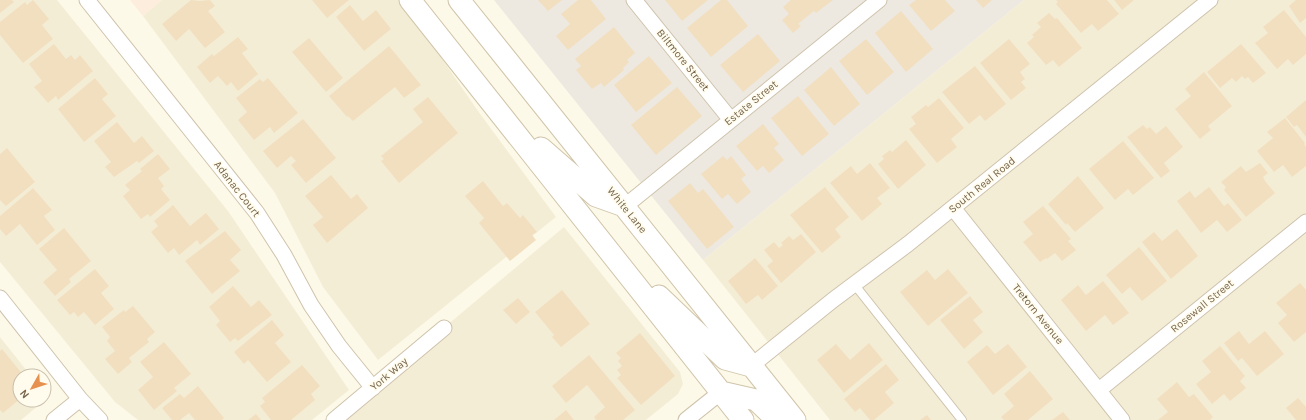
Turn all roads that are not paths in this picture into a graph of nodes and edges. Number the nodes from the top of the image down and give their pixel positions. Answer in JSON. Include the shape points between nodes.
{"nodes":[{"id":1,"x":87,"y":0,"type":"edge"},
{"id":2,"x":410,"y":0,"type":"edge"},
{"id":3,"x":459,"y":0,"type":"edge"},
{"id":4,"x":634,"y":0,"type":"edge"},
{"id":5,"x":1210,"y":0,"type":"edge"},
{"id":6,"x":874,"y":1,"type":"edge"},
{"id":7,"x":501,"y":114,"type":"junction"},
{"id":8,"x":731,"y":120,"type":"junction"},
{"id":9,"x":624,"y":207,"type":"junction"},
{"id":10,"x":953,"y":208,"type":"junction"},
{"id":11,"x":1306,"y":222,"type":"edge"},
{"id":12,"x":605,"y":244,"type":"junction"},
{"id":13,"x":854,"y":284,"type":"junction"},
{"id":14,"x":0,"y":298,"type":"edge"},
{"id":15,"x":444,"y":328,"type":"dead end"},
{"id":16,"x":752,"y":366,"type":"junction"},
{"id":17,"x":372,"y":388,"type":"junction"},
{"id":18,"x":1098,"y":390,"type":"junction"},
{"id":19,"x":721,"y":392,"type":"junction"},
{"id":20,"x":80,"y":399,"type":"junction"},
{"id":21,"x":54,"y":420,"type":"edge"},
{"id":22,"x":100,"y":420,"type":"edge"},
{"id":23,"x":334,"y":420,"type":"edge"},
{"id":24,"x":686,"y":420,"type":"edge"},
{"id":25,"x":743,"y":420,"type":"edge"},
{"id":26,"x":776,"y":420,"type":"edge"},
{"id":27,"x":795,"y":420,"type":"edge"},
{"id":28,"x":962,"y":420,"type":"edge"},
{"id":29,"x":1122,"y":420,"type":"edge"}],
"edges":[{"from":1,"to":17,"type":"street","name":"Adanac Court","via":[[257,213],[284,255],[311,305]]},
{"from":2,"to":7,"type":"main road"},
{"from":3,"to":9,"type":"main road","name":"White Lane"},
{"from":4,"to":8,"type":"street","name":"Biltmore Street"},
{"from":5,"to":10,"type":"street","name":"South Real Road"},
{"from":6,"to":8,"type":"street","name":"Estate Street"},
{"from":7,"to":9,"type":"main road","via":[[596,196]]},
{"from":7,"to":12,"type":"main road"},
{"from":8,"to":9,"type":"street","name":"Estate Street"},
{"from":9,"to":16,"type":"main road","name":"White Lane"},
{"from":10,"to":13,"type":"street","name":"South Real Road"},
{"from":10,"to":18,"type":"street","name":"Tretorn Avenue"},
{"from":11,"to":18,"type":"street","name":"Rosewall Street"},
{"from":12,"to":16,"type":"main road","via":[[725,359]]},
{"from":12,"to":19,"type":"main road"},
{"from":13,"to":16,"type":"street","name":"South Real Road"},
{"from":13,"to":28,"type":"lane"},
{"from":14,"to":20,"type":"street"},
{"from":15,"to":17,"type":"street","name":"York Way"},
{"from":16,"to":27,"type":"main road","name":"White Lane"},
{"from":17,"to":23,"type":"street","name":"York Way"},
{"from":18,"to":29,"type":"street","name":"Tretorn Avenue"},
{"from":19,"to":24,"type":"street"},
{"from":19,"to":25,"type":"main road"},
{"from":19,"to":26,"type":"main road","via":[[756,400]]},
{"from":20,"to":21,"type":"street"},
{"from":20,"to":22,"type":"street"}]}
